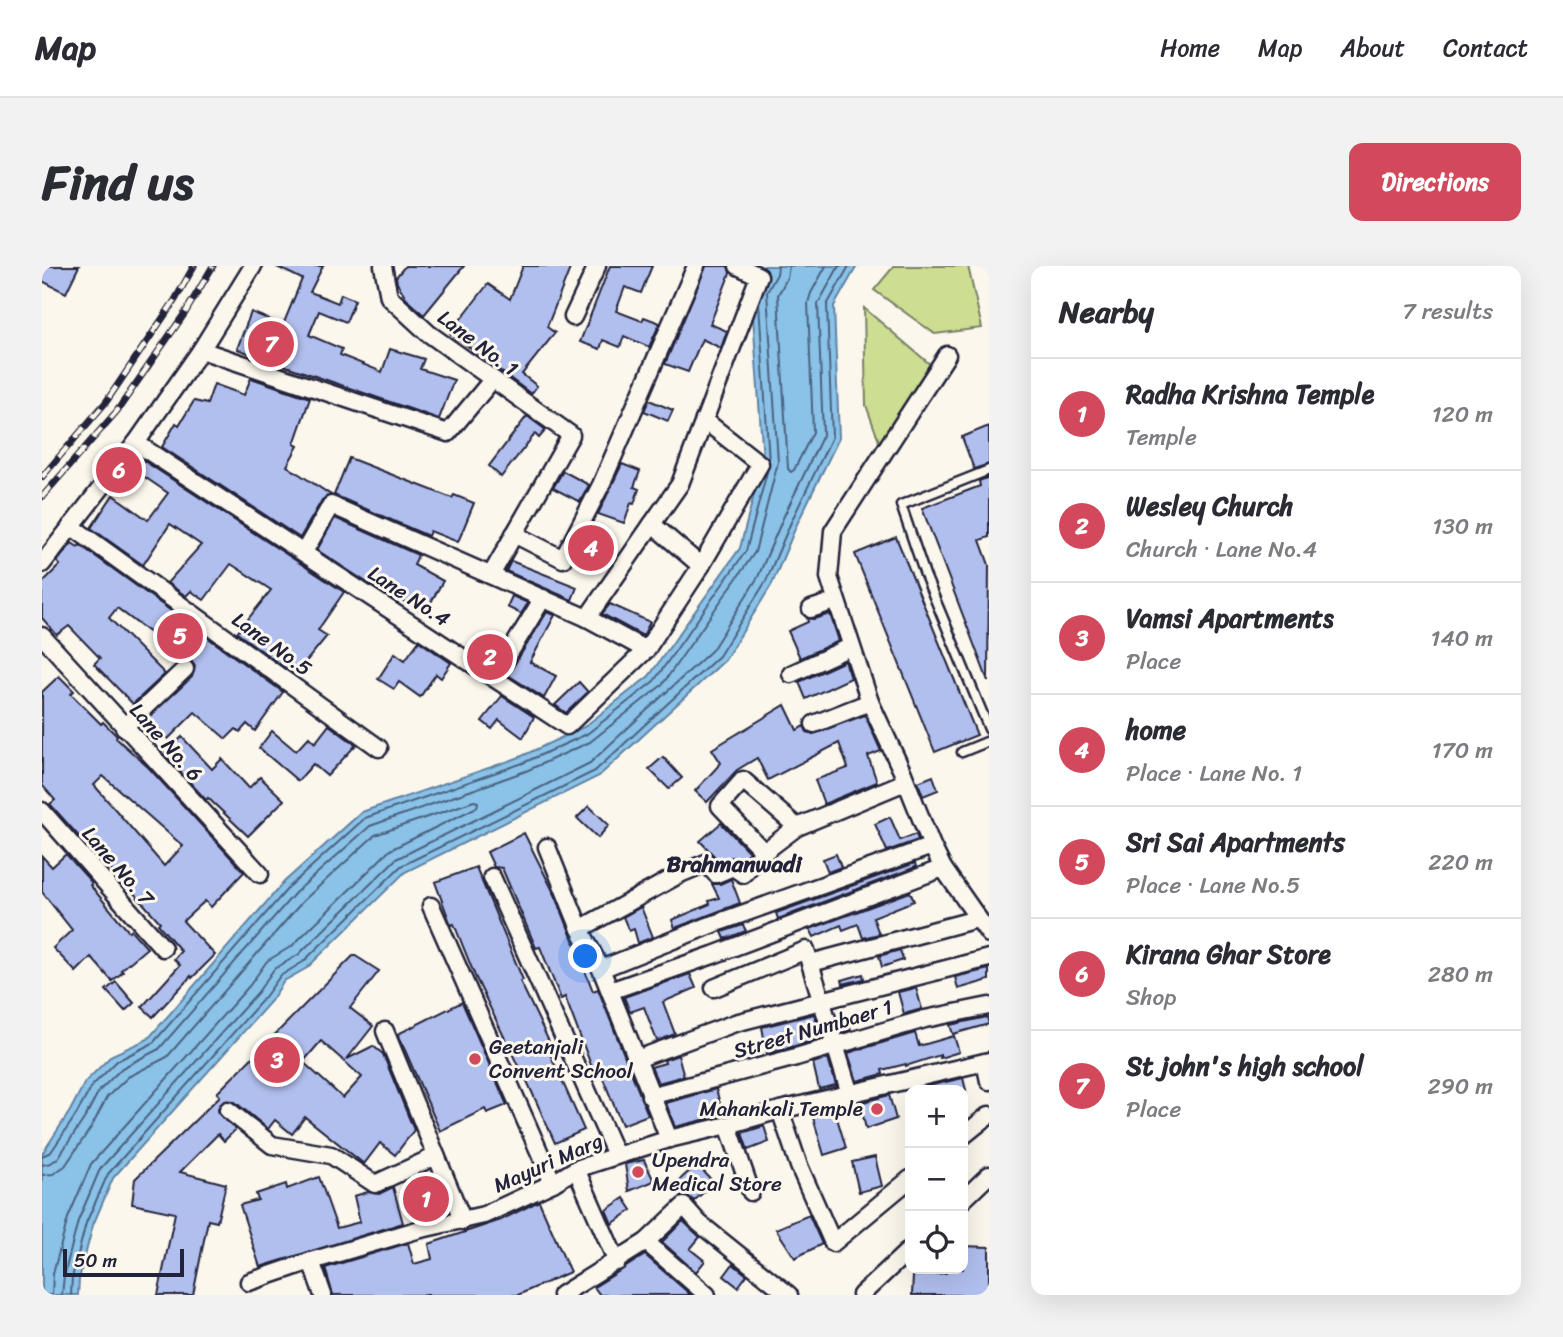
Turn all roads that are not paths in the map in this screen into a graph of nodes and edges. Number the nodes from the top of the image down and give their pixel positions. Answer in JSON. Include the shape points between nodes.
{"nodes":[{"id":1,"x":253,"y":266,"type":"edge"},
{"id":2,"x":383,"y":266,"type":"edge"},
{"id":3,"x":597,"y":266,"type":"edge"},
{"id":4,"x":696,"y":266,"type":"edge"},
{"id":5,"x":738,"y":266,"type":"edge"},
{"id":6,"x":573,"y":317,"type":"dead end"},
{"id":7,"x":201,"y":350,"type":"junction"},
{"id":8,"x":947,"y":355,"type":"dead end"},
{"id":9,"x":492,"y":380,"type":"junction"},
{"id":10,"x":704,"y":420,"type":"junction"},
{"id":11,"x":136,"y":443,"type":"junction"},
{"id":12,"x":989,"y":470,"type":"edge"},
{"id":13,"x":652,"y":524,"type":"junction"},
{"id":14,"x":71,"y":526,"type":"junction"},
{"id":15,"x":514,"y":534,"type":"junction"},
{"id":16,"x":304,"y":552,"type":"junction"},
{"id":17,"x":42,"y":564,"type":"edge"},
{"id":18,"x":701,"y":566,"type":"junction"},
{"id":19,"x":491,"y":575,"type":"junction"},
{"id":20,"x":542,"y":598,"type":"junction"},
{"id":21,"x":835,"y":601,"type":"junction"},
{"id":22,"x":811,"y":610,"type":"dead end"},
{"id":23,"x":587,"y":618,"type":"junction"},
{"id":24,"x":42,"y":636,"type":"edge"},
{"id":25,"x":850,"y":647,"type":"junction"},
{"id":26,"x":646,"y":650,"type":"junction"},
{"id":27,"x":185,"y":668,"type":"dead end"},
{"id":28,"x":791,"y":674,"type":"dead end"},
{"id":29,"x":494,"y":678,"type":"junction"},
{"id":30,"x":870,"y":702,"type":"junction"},
{"id":31,"x":814,"y":724,"type":"dead end"},
{"id":32,"x":124,"y":727,"type":"junction"},
{"id":33,"x":989,"y":729,"type":"edge"},
{"id":34,"x":989,"y":741,"type":"edge"},
{"id":35,"x":379,"y":748,"type":"dead end"},
{"id":36,"x":962,"y":752,"type":"dead end"},
{"id":37,"x":905,"y":782,"type":"junction"},
{"id":38,"x":42,"y":811,"type":"edge"},
{"id":39,"x":797,"y":827,"type":"junction"},
{"id":40,"x":932,"y":846,"type":"junction"},
{"id":41,"x":547,"y":847,"type":"dead end"},
{"id":42,"x":764,"y":852,"type":"junction"},
{"id":43,"x":943,"y":868,"type":"junction"},
{"id":44,"x":260,"y":874,"type":"dead end"},
{"id":45,"x":492,"y":877,"type":"dead end"},
{"id":46,"x":431,"y":906,"type":"dead end"},
{"id":47,"x":977,"y":919,"type":"junction"},
{"id":48,"x":580,"y":929,"type":"junction"},
{"id":49,"x":989,"y":934,"type":"edge"},
{"id":50,"x":163,"y":948,"type":"dead end"},
{"id":51,"x":989,"y":958,"type":"edge"},
{"id":52,"x":811,"y":963,"type":"junction"},
{"id":53,"x":601,"y":969,"type":"junction"},
{"id":54,"x":714,"y":988,"type":"dead end"},
{"id":55,"x":610,"y":991,"type":"junction"},
{"id":56,"x":822,"y":1003,"type":"junction"},
{"id":57,"x":989,"y":1006,"type":"edge"},
{"id":58,"x":385,"y":1031,"type":"dead end"},
{"id":59,"x":835,"y":1045,"type":"junction"},
{"id":60,"x":637,"y":1059,"type":"junction"},
{"id":61,"x":987,"y":1061,"type":"edge"},
{"id":62,"x":989,"y":1081,"type":"edge"},
{"id":63,"x":850,"y":1094,"type":"junction"},
{"id":64,"x":650,"y":1096,"type":"junction"},
{"id":65,"x":229,"y":1110,"type":"dead end"},
{"id":66,"x":780,"y":1110,"type":"junction"},
{"id":67,"x":989,"y":1115,"type":"edge"},
{"id":68,"x":728,"y":1125,"type":"junction"},
{"id":69,"x":968,"y":1132,"type":"edge"},
{"id":70,"x":669,"y":1139,"type":"junction"},
{"id":71,"x":615,"y":1155,"type":"junction"},
{"id":72,"x":436,"y":1156,"type":"junction"},
{"id":73,"x":576,"y":1169,"type":"junction"},
{"id":74,"x":989,"y":1175,"type":"edge"},
{"id":75,"x":553,"y":1183,"type":"junction"},
{"id":76,"x":905,"y":1183,"type":"edge"},
{"id":77,"x":751,"y":1192,"type":"dead end"},
{"id":78,"x":968,"y":1195,"type":"edge"},
{"id":79,"x":463,"y":1221,"type":"junction"},
{"id":80,"x":646,"y":1242,"type":"junction"},
{"id":81,"x":905,"y":1254,"type":"edge"},
{"id":82,"x":311,"y":1261,"type":"junction"},
{"id":83,"x":617,"y":1262,"type":"junction"},
{"id":84,"x":585,"y":1280,"type":"junction"},
{"id":85,"x":249,"y":1282,"type":"dead end"},
{"id":86,"x":323,"y":1295,"type":"edge"},
{"id":87,"x":561,"y":1295,"type":"edge"},
{"id":88,"x":593,"y":1295,"type":"edge"},
{"id":89,"x":707,"y":1295,"type":"edge"},
{"id":90,"x":789,"y":1295,"type":"edge"},
{"id":91,"x":861,"y":1295,"type":"edge"}],
"edges":[{"from":1,"to":7,"type":"street"},
{"from":2,"to":9,"type":"street","name":"Lane No. 1","via":[[389,297],[428,333]]},
{"from":3,"to":6,"type":"street"},
{"from":4,"to":15,"type":"street","via":[[601,485],[563,559]]},
{"from":5,"to":10,"type":"street","via":[[760,276]]},
{"from":7,"to":9,"type":"street","via":[[448,433]]},
{"from":7,"to":11,"type":"street"},
{"from":8,"to":21,"type":"street","via":[[833,531],[829,577]]},
{"from":9,"to":15,"type":"street","name":"Lane No. 1","via":[[571,435]]},
{"from":10,"to":13,"type":"street","via":[[680,484]]},
{"from":10,"to":18,"type":"street","via":[[760,464]]},
{"from":11,"to":14,"type":"street"},
{"from":11,"to":16,"type":"street","name":"Lane No.4"},
{"from":12,"to":33,"type":"lane","via":[[901,505]]},
{"from":13,"to":18,"type":"street"},
{"from":13,"to":23,"type":"street"},
{"from":14,"to":17,"type":"street"},
{"from":14,"to":35,"type":"street","name":"Lane No.5"},
{"from":15,"to":19,"type":"street"},
{"from":16,"to":19,"type":"street","via":[[331,505]]},
{"from":16,"to":29,"type":"street","name":"Lane No.4"},
{"from":18,"to":26,"type":"street"},
{"from":19,"to":20,"type":"street"},
{"from":20,"to":23,"type":"street"},
{"from":20,"to":29,"type":"street"},
{"from":21,"to":22,"type":"street"},
{"from":21,"to":25,"type":"street"},
{"from":23,"to":26,"type":"street"},
{"from":24,"to":32,"type":"street","name":"Lane No. 6"},
{"from":25,"to":28,"type":"street"},
{"from":25,"to":30,"type":"street"},
{"from":26,"to":29,"type":"street","name":"Lane No.4","via":[[567,726]]},
{"from":27,"to":32,"type":"street"},
{"from":30,"to":31,"type":"street"},
{"from":30,"to":37,"type":"street"},
{"from":32,"to":44,"type":"street","name":"Lane No. 6"},
{"from":34,"to":36,"type":"lane"},
{"from":37,"to":39,"type":"street"},
{"from":37,"to":40,"type":"street"},
{"from":38,"to":50,"type":"street","name":"Lane No. 7"},
{"from":39,"to":42,"type":"street"},
{"from":39,"to":42,"type":"street","via":[[743,780],[720,806]]},
{"from":40,"to":43,"type":"street"},
{"from":40,"to":53,"type":"street"},
{"from":41,"to":48,"type":"street"},
{"from":42,"to":48,"type":"street","via":[[743,874],[733,867],[716,874],[706,863],[682,873]]},
{"from":43,"to":47,"type":"street"},
{"from":43,"to":55,"type":"street"},
{"from":45,"to":71,"type":"street"},
{"from":46,"to":75,"type":"street"},
{"from":47,"to":49,"type":"street"},
{"from":47,"to":52,"type":"street"},
{"from":48,"to":53,"type":"street"},
{"from":51,"to":56,"type":"street"},
{"from":52,"to":54,"type":"street","via":[[806,950]]},
{"from":52,"to":56,"type":"street"},
{"from":53,"to":55,"type":"street"},
{"from":55,"to":60,"type":"street"},
{"from":56,"to":59,"type":"street"},
{"from":56,"to":60,"type":"street","via":[[736,1023]]},
{"from":57,"to":59,"type":"street","name":"Street Numbaer 1"},
{"from":58,"to":72,"type":"street"},
{"from":59,"to":63,"type":"street"},
{"from":59,"to":64,"type":"street","name":"Street Numbaer 1"},
{"from":60,"to":64,"type":"street"},
{"from":61,"to":62,"type":"street"},
{"from":61,"to":63,"type":"street","name":"Mayuri Marg"},
{"from":63,"to":66,"type":"street","name":"Mayuri Marg"},
{"from":64,"to":70,"type":"street"},
{"from":65,"to":72,"type":"street","via":[[272,1145],[331,1155],[375,1184]]},
{"from":66,"to":68,"type":"street","name":"Mayuri Marg"},
{"from":66,"to":76,"type":"street","via":[[833,1242]]},
{"from":67,"to":69,"type":"street"},
{"from":68,"to":70,"type":"street","name":"Mayuri Marg"},
{"from":68,"to":77,"type":"street"},
{"from":70,"to":71,"type":"street","name":"Mayuri Marg"},
{"from":71,"to":73,"type":"street","name":"Mayuri Marg"},
{"from":72,"to":79,"type":"street"},
{"from":73,"to":75,"type":"street","name":"Mayuri Marg"},
{"from":73,"to":83,"type":"street"},
{"from":74,"to":78,"type":"street"},
{"from":75,"to":79,"type":"street","name":"Mayuri Marg"},
{"from":79,"to":82,"type":"street","name":"Mayuri Marg"},
{"from":80,"to":83,"type":"street"},
{"from":80,"to":89,"type":"street"},
{"from":80,"to":90,"type":"street","via":[[684,1206]]},
{"from":81,"to":91,"type":"street"},
{"from":82,"to":85,"type":"street","name":"Mayuri Marg"},
{"from":82,"to":86,"type":"street"},
{"from":83,"to":84,"type":"street"},
{"from":84,"to":87,"type":"street"},
{"from":84,"to":88,"type":"street"}]}
